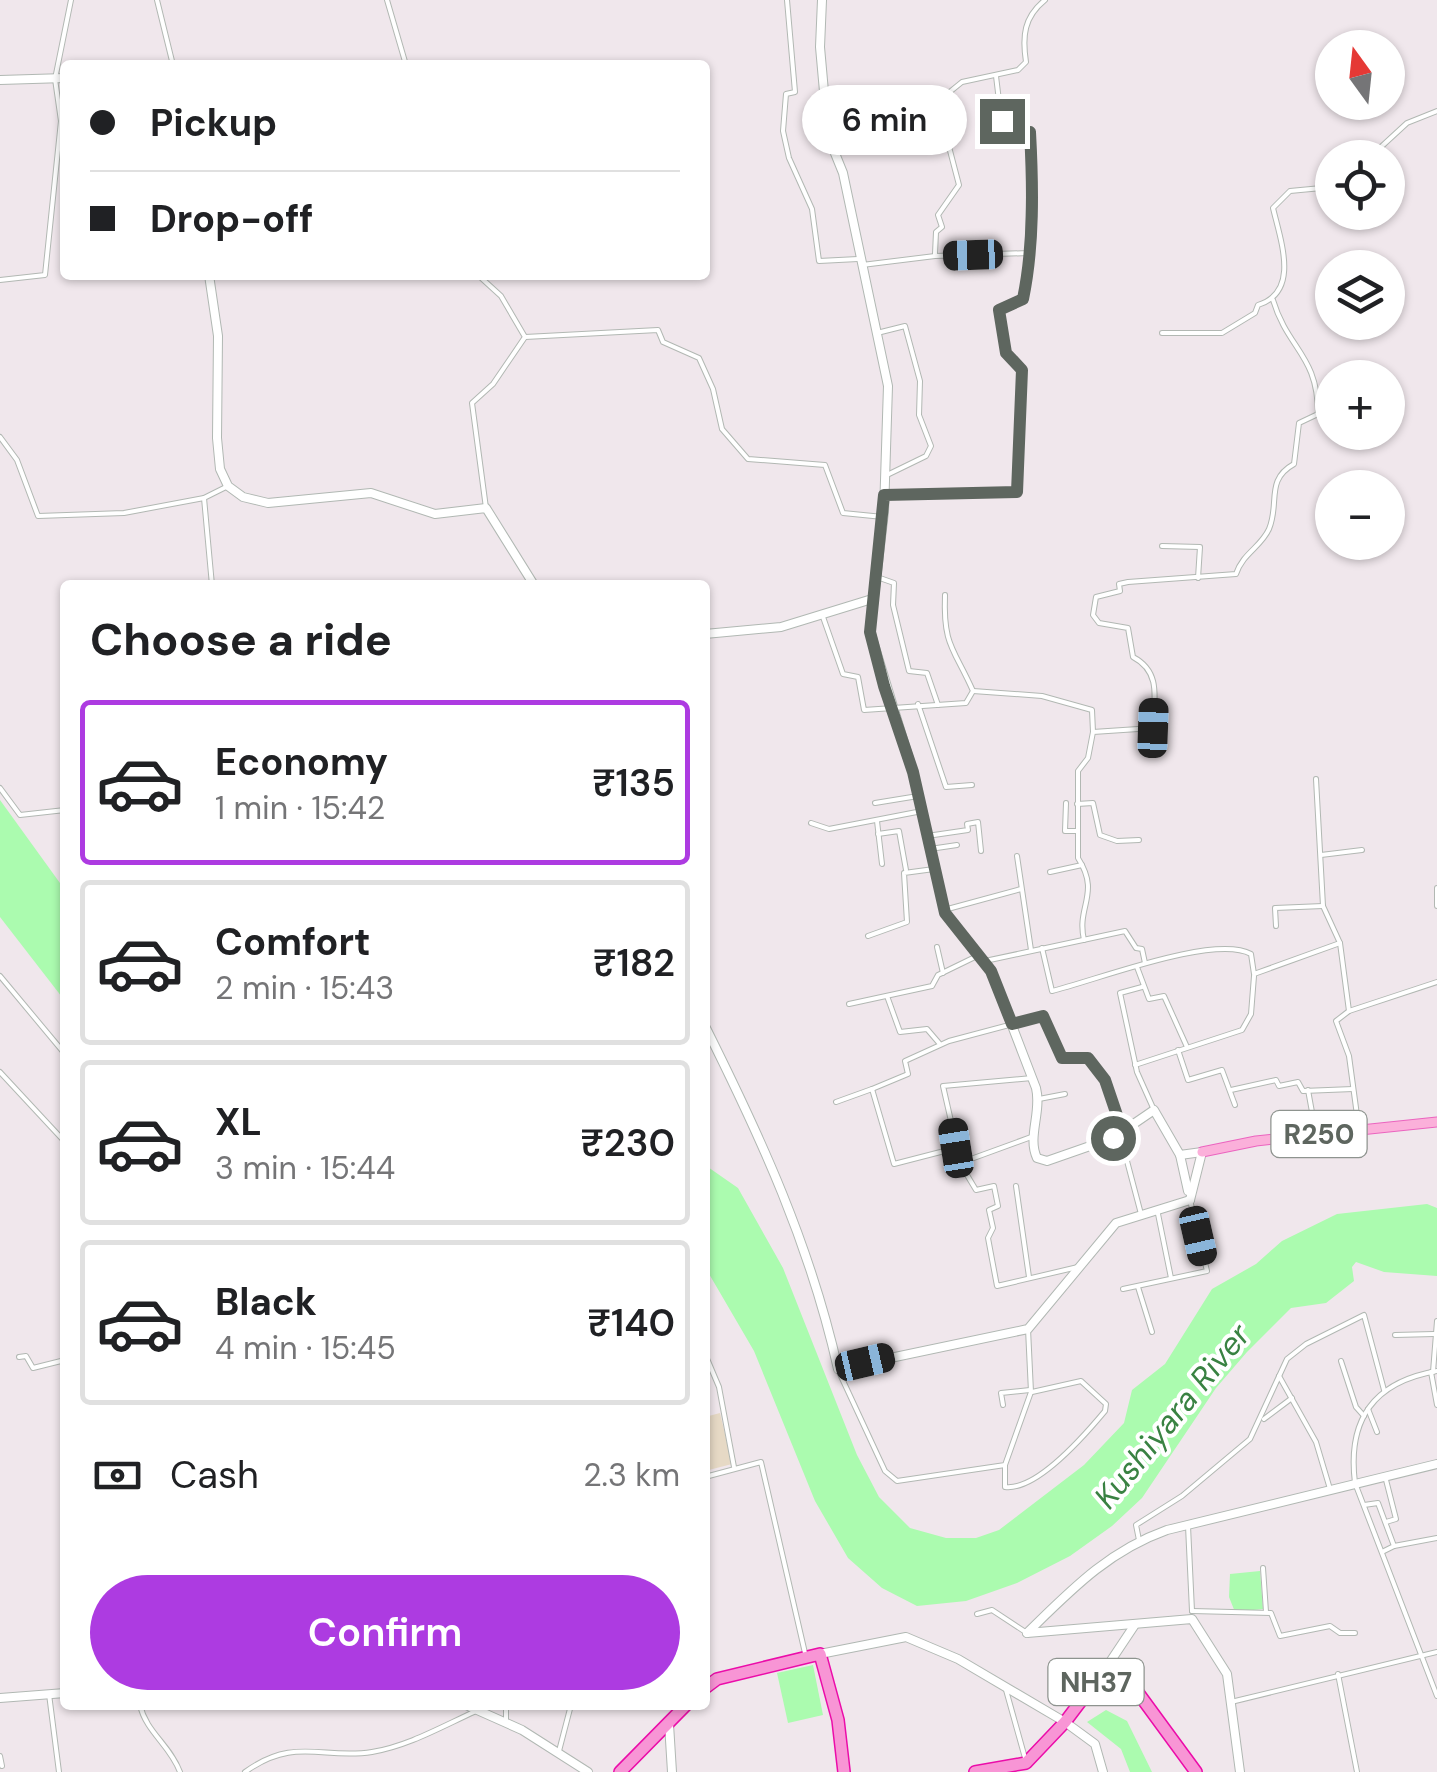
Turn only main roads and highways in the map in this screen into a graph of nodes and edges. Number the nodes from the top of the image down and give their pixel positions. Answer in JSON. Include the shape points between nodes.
{"nodes":[{"id":1,"x":1437,"y":1122,"type":"edge"},
{"id":2,"x":1202,"y":1152,"type":"road end"},
{"id":3,"x":710,"y":1684,"type":"edge"},
{"id":4,"x":682,"y":1710,"type":"edge"},
{"id":5,"x":1027,"y":1768,"type":"edge"},
{"id":6,"x":620,"y":1772,"type":"edge"},
{"id":7,"x":844,"y":1772,"type":"edge"},
{"id":8,"x":975,"y":1772,"type":"edge"},
{"id":9,"x":1196,"y":1772,"type":"edge"}],
"edges":[{"from":1,"to":2,"type":"main road","number":"R250"},
{"from":3,"to":7,"type":"highway","via":[[820,1654]]},
{"from":4,"to":6,"type":"highway"},
{"from":5,"to":8,"type":"highway"},
{"from":5,"to":9,"type":"highway","number":"NH37","via":[[1106,1668],[1117,1668]]}]}
